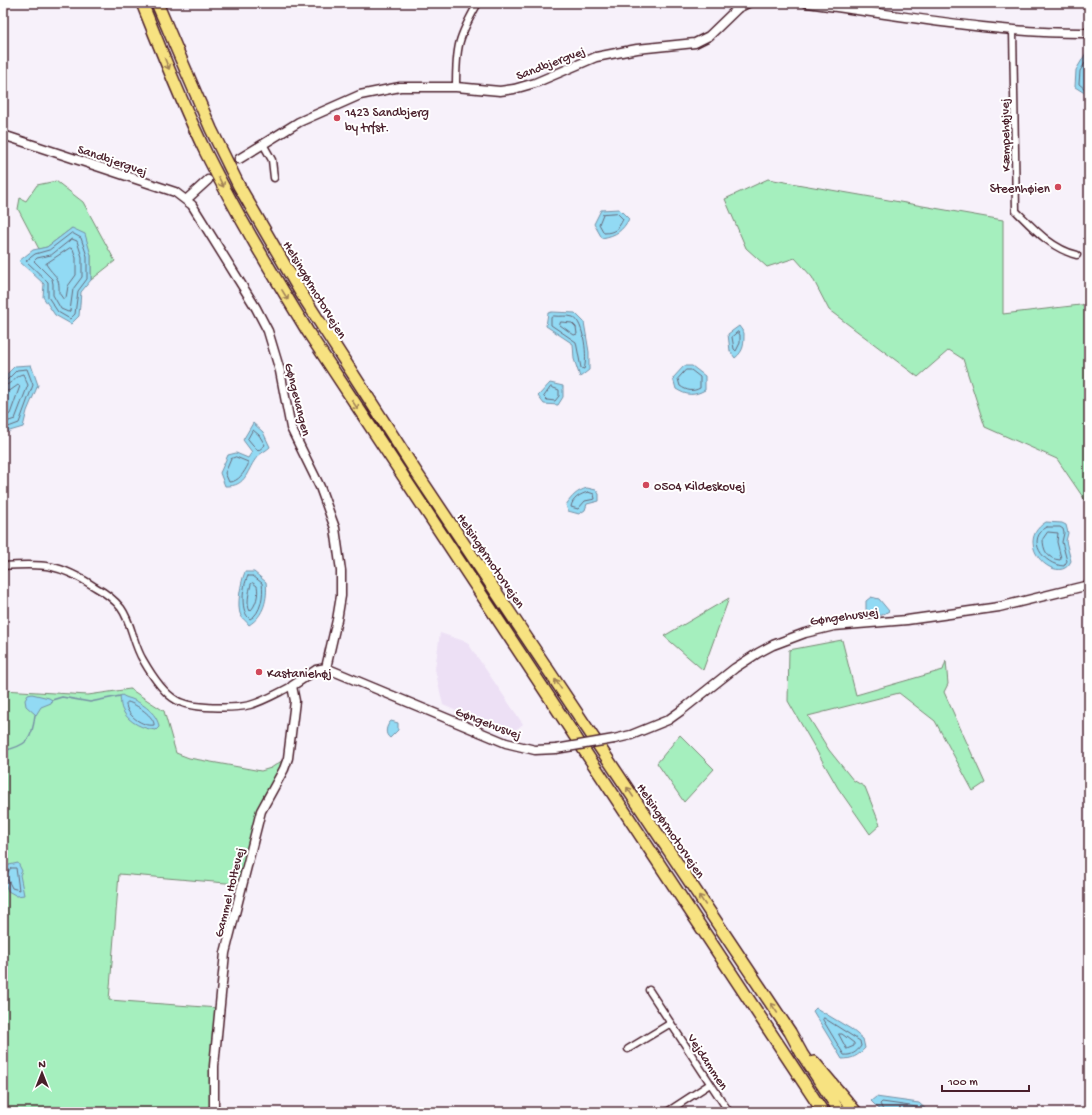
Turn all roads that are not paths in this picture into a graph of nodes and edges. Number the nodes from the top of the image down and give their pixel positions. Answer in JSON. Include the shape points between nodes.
{"nodes":[{"id":1,"x":138,"y":3,"type":"edge"},
{"id":2,"x":142,"y":3,"type":"edge"},
{"id":3,"x":156,"y":3,"type":"edge"},
{"id":4,"x":478,"y":3,"type":"edge"},
{"id":5,"x":748,"y":3,"type":"edge"},
{"id":6,"x":807,"y":3,"type":"edge"},
{"id":7,"x":152,"y":28,"type":"junction"},
{"id":8,"x":1013,"y":30,"type":"junction"},
{"id":9,"x":1089,"y":33,"type":"edge"},
{"id":10,"x":456,"y":87,"type":"junction"},
{"id":11,"x":3,"y":135,"type":"edge"},
{"id":12,"x":263,"y":144,"type":"junction"},
{"id":13,"x":239,"y":159,"type":"tunnel mouth"},
{"id":14,"x":274,"y":178,"type":"dead end"},
{"id":15,"x":208,"y":180,"type":"tunnel mouth"},
{"id":16,"x":186,"y":200,"type":"junction"},
{"id":17,"x":1077,"y":255,"type":"dead end"},
{"id":18,"x":3,"y":566,"type":"edge"},
{"id":19,"x":1089,"y":585,"type":"edge"},
{"id":20,"x":326,"y":668,"type":"junction"},
{"id":21,"x":292,"y":686,"type":"junction"},
{"id":22,"x":649,"y":990,"type":"dead end"},
{"id":23,"x":670,"y":1023,"type":"junction"},
{"id":24,"x":790,"y":1032,"type":"junction"},
{"id":25,"x":628,"y":1049,"type":"dead end"},
{"id":26,"x":710,"y":1084,"type":"junction"},
{"id":27,"x":214,"y":1112,"type":"edge"},
{"id":28,"x":667,"y":1112,"type":"edge"},
{"id":29,"x":729,"y":1112,"type":"edge"},
{"id":30,"x":823,"y":1112,"type":"edge"},
{"id":31,"x":840,"y":1112,"type":"edge"},
{"id":32,"x":856,"y":1112,"type":"edge"}],
"edges":[{"from":1,"to":7,"type":"highway"},
{"from":2,"to":7,"type":"highway"},
{"from":24,"to":3,"type":"highway","name":"Helsingørmotorvejen","one_way":true,"via":[[418,475],[301,293],[239,186]]},
{"from":4,"to":10,"type":"street","via":[[458,42]]},
{"from":5,"to":10,"type":"street","name":"Sandbjergvej","via":[[738,8],[709,36],[695,43],[637,49],[596,57],[535,83],[514,88],[486,90]]},
{"from":6,"to":8,"type":"street"},
{"from":7,"to":30,"type":"highway","one_way":true,"via":[[181,100],[228,196],[308,332]]},
{"from":8,"to":9,"type":"street"},
{"from":8,"to":17,"type":"street","name":"Kæmpehøjvej","via":[[1016,211],[1038,233],[1066,252]]},
{"from":10,"to":12,"type":"street","name":"Sandbjergvej","via":[[400,87],[356,97],[299,122]]},
{"from":11,"to":16,"type":"street","name":"Sandbjergvej","via":[[175,192]]},
{"from":12,"to":13,"type":"street","name":"Sandbjergvej"},
{"from":12,"to":14,"type":"street","via":[[272,160]]},
{"from":15,"to":16,"type":"street"},
{"from":16,"to":20,"type":"street","name":"Gøngevangen","via":[[192,205],[268,331],[280,370],[291,428],[330,511],[339,546],[341,596]]},
{"from":18,"to":21,"type":"street","via":[[54,566],[78,576],[111,598],[127,618],[143,661],[159,684],[175,700],[197,706],[250,705]]},
{"from":19,"to":20,"type":"street","name":"Gøngehusvej","bridge":true,"via":[[999,607],[907,620],[834,626],[804,633],[773,645],[752,657],[668,720],[631,736],[556,749],[535,750],[506,743]]},
{"from":20,"to":21,"type":"street","via":[[316,670]]},
{"from":21,"to":27,"type":"street","name":"Gammel Holtevej","via":[[295,701],[288,758],[261,811],[225,953],[214,1066]]},
{"from":22,"to":23,"type":"street","name":"Vejdammen"},
{"from":23,"to":25,"type":"street"},
{"from":23,"to":26,"type":"street","name":"Vejdammen"},
{"from":24,"to":31,"type":"highway","name":"Helsingørmotorvejen"},
{"from":24,"to":32,"type":"highway"},
{"from":26,"to":28,"type":"street"},
{"from":26,"to":29,"type":"street","name":"Vejdammen"}]}
